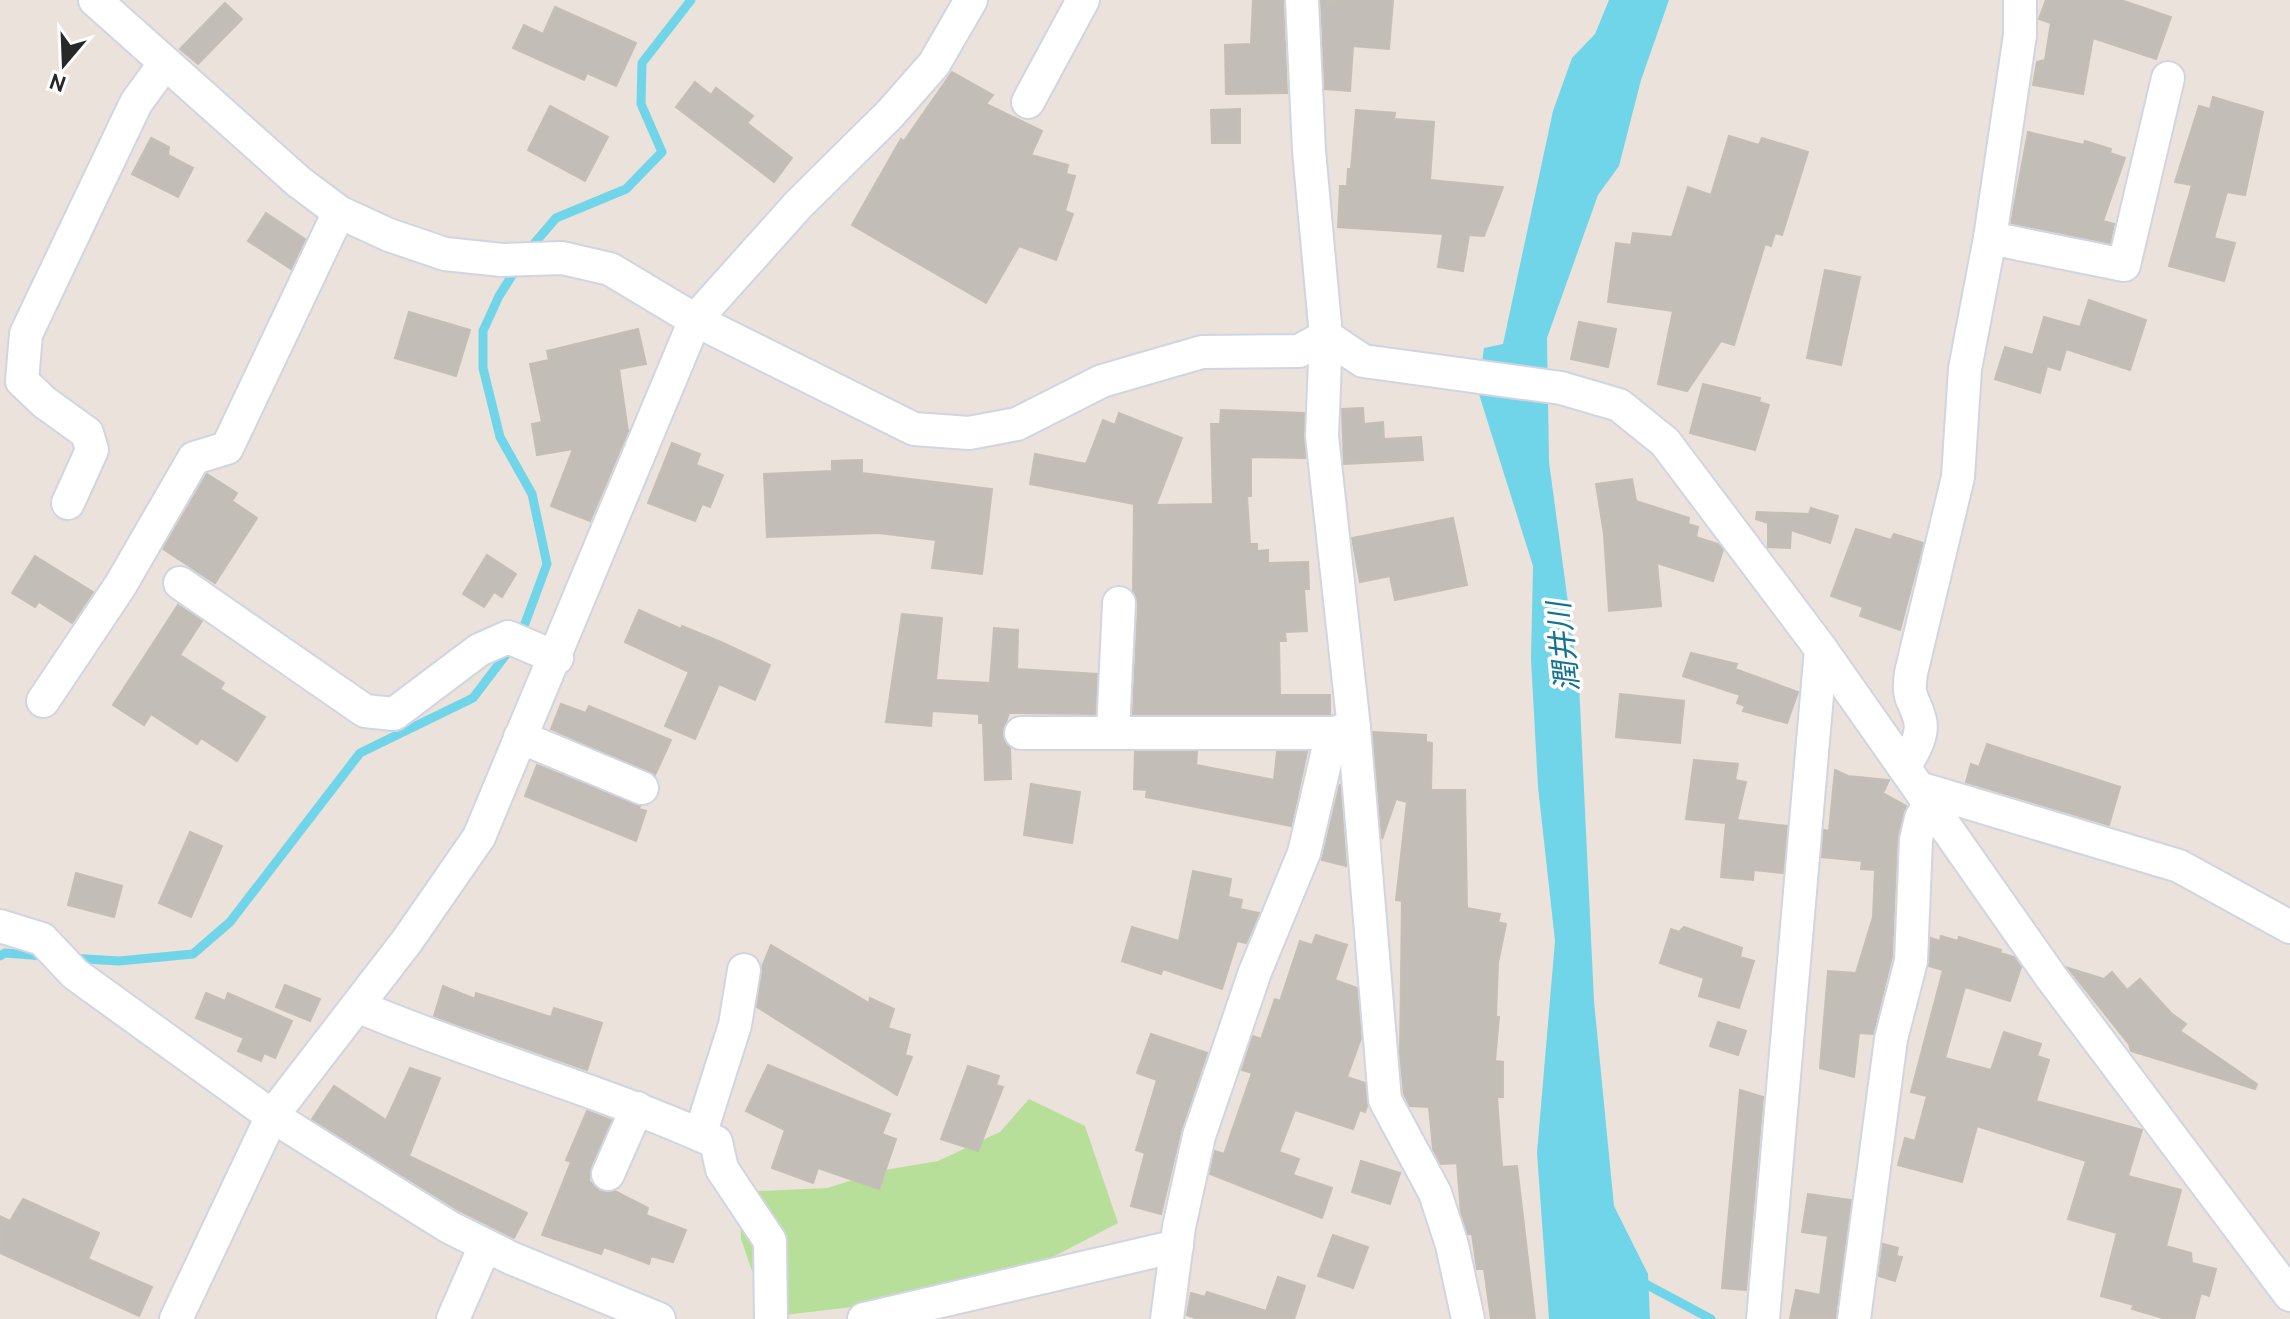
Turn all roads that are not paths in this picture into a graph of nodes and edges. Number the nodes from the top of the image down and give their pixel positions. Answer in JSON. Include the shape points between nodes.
{"nodes":[{"id":1,"x":971,"y":0,"type":"edge"},
{"id":2,"x":1083,"y":0,"type":"edge"},
{"id":3,"x":1302,"y":0,"type":"edge"},
{"id":4,"x":2020,"y":0,"type":"edge"},
{"id":5,"x":105,"y":3,"type":"edge"},
{"id":6,"x":165,"y":63,"type":"junction"},
{"id":7,"x":2168,"y":78,"type":"dead end"},
{"id":8,"x":1028,"y":102,"type":"dead end"},
{"id":9,"x":339,"y":212,"type":"junction"},
{"id":10,"x":1990,"y":238,"type":"junction"},
{"id":11,"x":695,"y":320,"type":"junction"},
{"id":12,"x":1326,"y":336,"type":"junction"},
{"id":13,"x":68,"y":503,"type":"dead end"},
{"id":14,"x":180,"y":583,"type":"dead end"},
{"id":15,"x":1119,"y":603,"type":"dead end"},
{"id":16,"x":1821,"y":649,"type":"junction"},
{"id":17,"x":550,"y":655,"type":"junction"},
{"id":18,"x":43,"y":701,"type":"dead end"},
{"id":19,"x":1343,"y":730,"type":"junction"},
{"id":20,"x":1113,"y":731,"type":"junction"},
{"id":21,"x":1021,"y":733,"type":"dead end"},
{"id":22,"x":520,"y":737,"type":"junction"},
{"id":23,"x":1918,"y":786,"type":"junction"},
{"id":24,"x":642,"y":788,"type":"dead end"},
{"id":25,"x":0,"y":926,"type":"edge"},
{"id":26,"x":2290,"y":927,"type":"edge"},
{"id":27,"x":744,"y":970,"type":"dead end"},
{"id":28,"x":357,"y":1006,"type":"junction"},
{"id":29,"x":637,"y":1108,"type":"junction"},
{"id":30,"x":272,"y":1116,"type":"junction"},
{"id":31,"x":700,"y":1135,"type":"junction"},
{"id":32,"x":608,"y":1174,"type":"dead end"},
{"id":33,"x":485,"y":1246,"type":"junction"},
{"id":34,"x":1177,"y":1246,"type":"junction"},
{"id":35,"x":2290,"y":1295,"type":"edge"},
{"id":36,"x":1763,"y":1317,"type":"edge"},
{"id":37,"x":176,"y":1319,"type":"edge"},
{"id":38,"x":453,"y":1319,"type":"edge"},
{"id":39,"x":659,"y":1319,"type":"edge"},
{"id":40,"x":771,"y":1319,"type":"edge"},
{"id":41,"x":864,"y":1319,"type":"edge"},
{"id":42,"x":1167,"y":1319,"type":"edge"},
{"id":43,"x":1468,"y":1319,"type":"edge"},
{"id":44,"x":1854,"y":1319,"type":"edge"}],
"edges":[{"from":1,"to":11,"type":"street","via":[[934,64]]},
{"from":2,"to":8,"type":"street"},
{"from":3,"to":12,"type":"street"},
{"from":4,"to":10,"type":"street","via":[[2020,35]]},
{"from":5,"to":6,"type":"street"},
{"from":6,"to":9,"type":"street"},
{"from":6,"to":13,"type":"street","via":[[136,103],[26,334],[22,381],[87,433],[92,450]]},
{"from":7,"to":10,"type":"street","via":[[2124,265]]},
{"from":9,"to":11,"type":"street","via":[[445,254],[502,260],[562,258],[610,269]]},
{"from":9,"to":18,"type":"street","via":[[227,448],[194,458],[120,586]]},
{"from":10,"to":23,"type":"street","via":[[1965,369],[1958,477],[1907,695],[1921,722]]},
{"from":11,"to":12,"type":"street","via":[[914,429],[969,433],[1017,424],[1102,381],[1202,352],[1299,351]]},
{"from":11,"to":17,"type":"street"},
{"from":12,"to":16,"type":"street","via":[[1363,361],[1561,388],[1619,405],[1665,442]]},
{"from":12,"to":19,"type":"street","via":[[1322,436]]},
{"from":14,"to":17,"type":"street","via":[[365,711],[394,714],[479,650],[508,637]]},
{"from":15,"to":20,"type":"street"},
{"from":16,"to":23,"type":"street"},
{"from":16,"to":36,"type":"street"},
{"from":17,"to":22,"type":"street"},
{"from":19,"to":20,"type":"street"},
{"from":19,"to":34,"type":"street","via":[[1304,853],[1255,972],[1199,1136]]},
{"from":19,"to":43,"type":"street","via":[[1385,1100],[1435,1193]]},
{"from":20,"to":21,"type":"street"},
{"from":22,"to":24,"type":"street"},
{"from":22,"to":28,"type":"street","via":[[479,837]]},
{"from":23,"to":26,"type":"street","via":[[2179,866]]},
{"from":23,"to":35,"type":"street","via":[[2051,977]]},
{"from":23,"to":44,"type":"street","via":[[1921,818],[1911,961],[1891,1039]]},
{"from":25,"to":30,"type":"street","via":[[42,939],[75,974]]},
{"from":27,"to":31,"type":"street","via":[[735,1025]]},
{"from":28,"to":29,"type":"street"},
{"from":28,"to":30,"type":"street"},
{"from":29,"to":31,"type":"street"},
{"from":29,"to":32,"type":"street"},
{"from":30,"to":33,"type":"street"},
{"from":30,"to":37,"type":"street"},
{"from":31,"to":40,"type":"street","via":[[716,1142],[722,1169],[770,1241]]},
{"from":33,"to":38,"type":"street"},
{"from":33,"to":39,"type":"street"},
{"from":34,"to":41,"type":"street"},
{"from":34,"to":42,"type":"street"}]}
